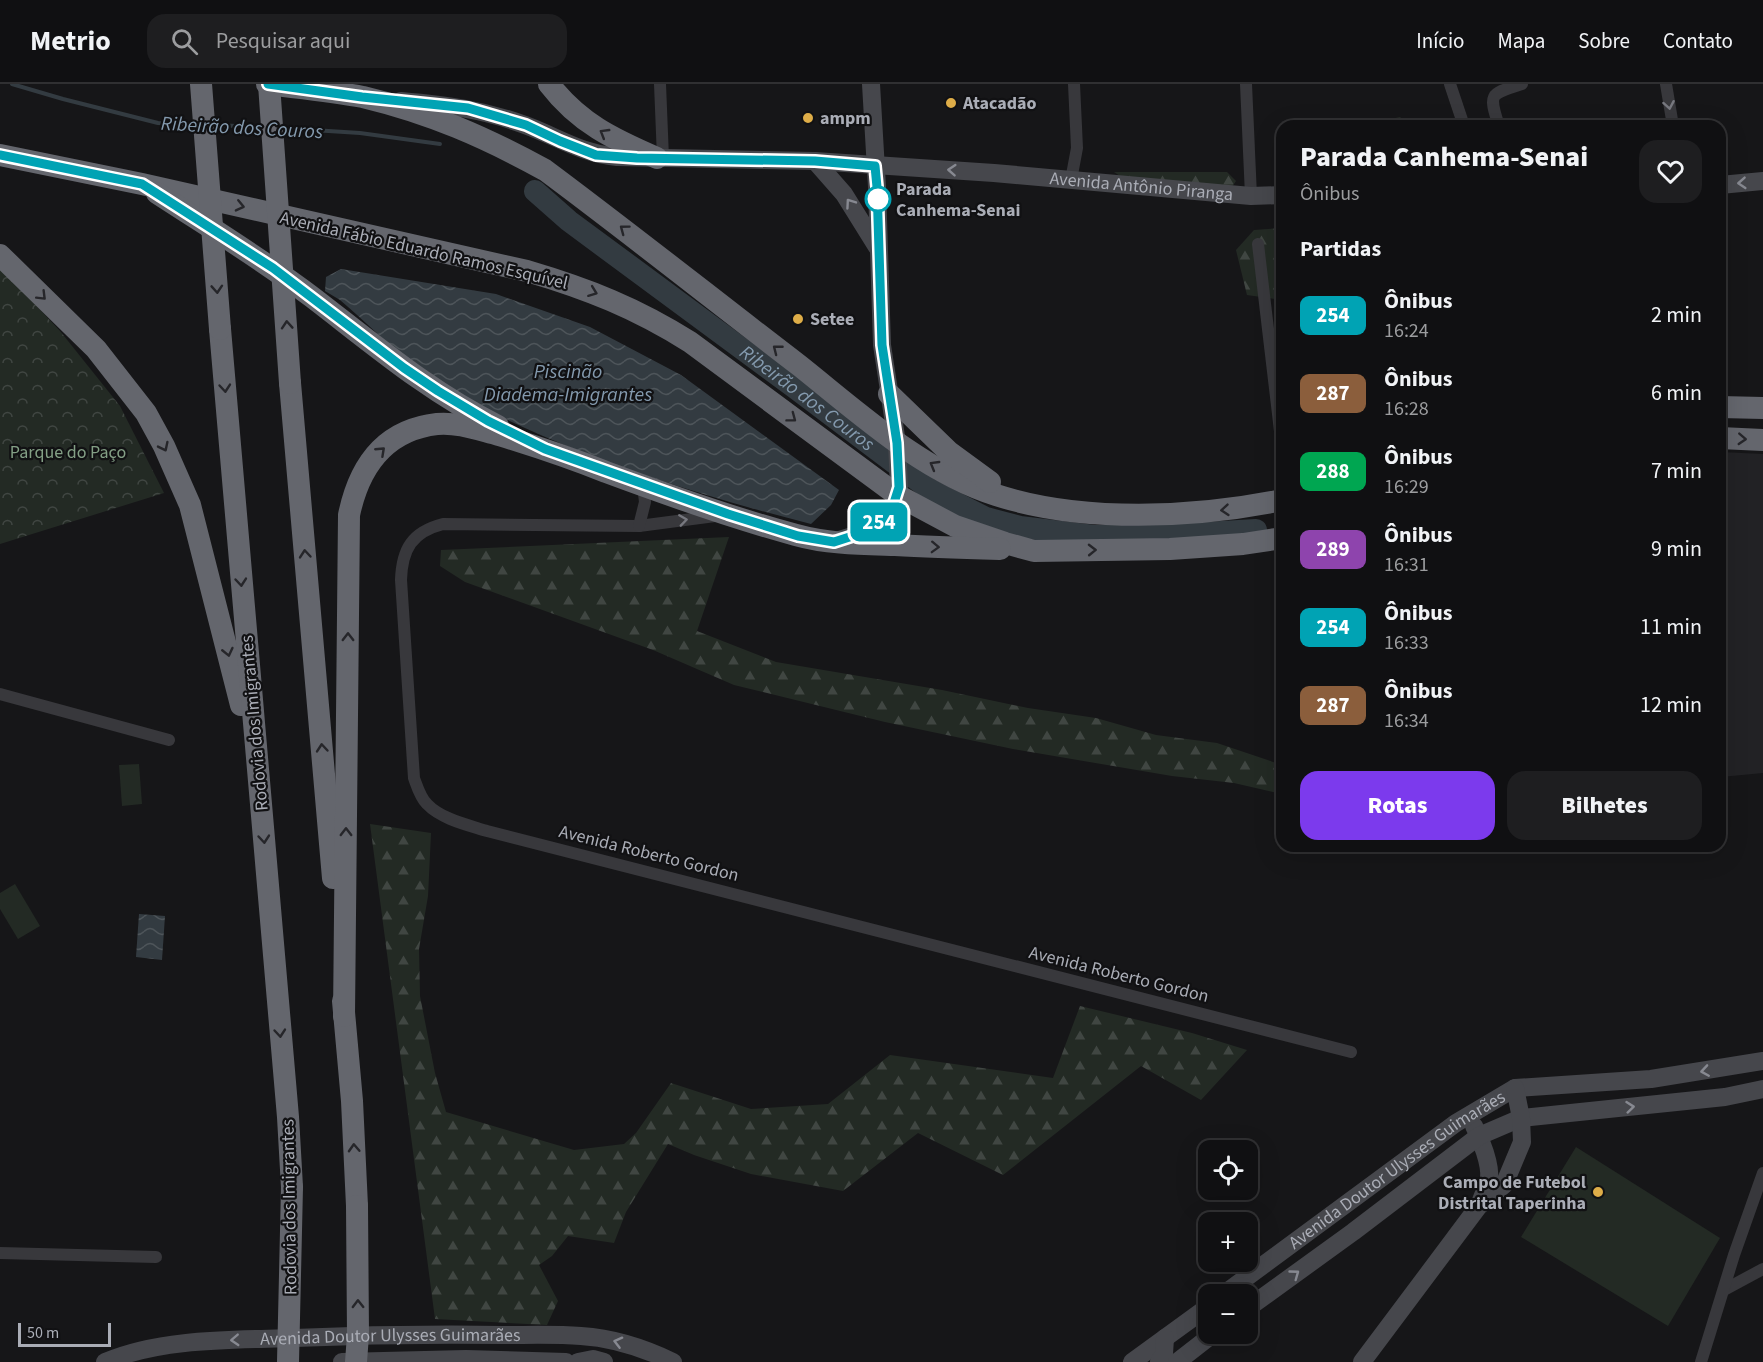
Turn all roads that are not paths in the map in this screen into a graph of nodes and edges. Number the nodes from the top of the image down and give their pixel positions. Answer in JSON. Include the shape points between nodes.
{"nodes":[{"id":1,"x":201,"y":84,"type":"edge"},
{"id":2,"x":268,"y":84,"type":"edge"},
{"id":3,"x":549,"y":84,"type":"edge"},
{"id":4,"x":660,"y":84,"type":"edge"},
{"id":5,"x":871,"y":84,"type":"edge"},
{"id":6,"x":1074,"y":84,"type":"edge"},
{"id":7,"x":1246,"y":84,"type":"edge"},
{"id":8,"x":1450,"y":84,"type":"edge"},
{"id":9,"x":1522,"y":84,"type":"edge"},
{"id":10,"x":1666,"y":84,"type":"edge"},
{"id":11,"x":362,"y":97,"type":"junction"},
{"id":12,"x":1462,"y":120,"type":"edge"},
{"id":13,"x":1497,"y":120,"type":"edge"},
{"id":14,"x":1672,"y":120,"type":"edge"},
{"id":15,"x":0,"y":155,"type":"edge"},
{"id":16,"x":660,"y":158,"type":"junction"},
{"id":17,"x":815,"y":161,"type":"junction"},
{"id":18,"x":875,"y":166,"type":"junction"},
{"id":19,"x":1071,"y":180,"type":"junction"},
{"id":20,"x":1763,"y":181,"type":"edge"},
{"id":21,"x":142,"y":184,"type":"junction"},
{"id":22,"x":1726,"y":184,"type":"edge"},
{"id":23,"x":1276,"y":195,"type":"edge"},
{"id":24,"x":1251,"y":196,"type":"junction"},
{"id":25,"x":1258,"y":244,"type":"dead end"},
{"id":26,"x":878,"y":248,"type":"junction"},
{"id":27,"x":0,"y":255,"type":"edge"},
{"id":28,"x":890,"y":394,"type":"junction"},
{"id":29,"x":1276,"y":397,"type":"edge"},
{"id":30,"x":1726,"y":407,"type":"edge"},
{"id":31,"x":1763,"y":408,"type":"edge"},
{"id":32,"x":1726,"y":438,"type":"edge"},
{"id":33,"x":1763,"y":440,"type":"edge"},
{"id":34,"x":897,"y":447,"type":"junction"},
{"id":35,"x":545,"y":449,"type":"junction"},
{"id":36,"x":643,"y":485,"type":"junction"},
{"id":37,"x":898,"y":491,"type":"junction"},
{"id":38,"x":1276,"y":501,"type":"edge"},
{"id":39,"x":1021,"y":502,"type":"junction"},
{"id":40,"x":728,"y":514,"type":"junction"},
{"id":41,"x":639,"y":526,"type":"junction"},
{"id":42,"x":1276,"y":539,"type":"edge"},
{"id":43,"x":834,"y":542,"type":"junction"},
{"id":44,"x":1034,"y":551,"type":"junction"},
{"id":45,"x":0,"y":694,"type":"edge"},
{"id":46,"x":169,"y":740,"type":"dead end"},
{"id":47,"x":259,"y":780,"type":"junction"},
{"id":48,"x":344,"y":1016,"type":"junction"},
{"id":49,"x":1351,"y":1052,"type":"dead end"},
{"id":50,"x":1763,"y":1061,"type":"edge"},
{"id":51,"x":1515,"y":1088,"type":"junction"},
{"id":52,"x":1763,"y":1089,"type":"edge"},
{"id":53,"x":1468,"y":1114,"type":"junction"},
{"id":54,"x":1557,"y":1115,"type":"junction"},
{"id":55,"x":1521,"y":1119,"type":"junction"},
{"id":56,"x":1479,"y":1136,"type":"junction"},
{"id":57,"x":1520,"y":1148,"type":"junction"},
{"id":58,"x":1485,"y":1157,"type":"junction"},
{"id":59,"x":1763,"y":1173,"type":"edge"},
{"id":60,"x":1478,"y":1207,"type":"junction"},
{"id":61,"x":0,"y":1253,"type":"edge"},
{"id":62,"x":156,"y":1257,"type":"dead end"},
{"id":63,"x":1763,"y":1269,"type":"edge"},
{"id":64,"x":1238,"y":1284,"type":"edge"},
{"id":65,"x":1724,"y":1290,"type":"junction"},
{"id":66,"x":1258,"y":1301,"type":"edge"},
{"id":67,"x":1198,"y":1314,"type":"edge"},
{"id":68,"x":424,"y":1334,"type":"junction"},
{"id":69,"x":1165,"y":1338,"type":"junction"},
{"id":70,"x":1201,"y":1344,"type":"edge"},
{"id":71,"x":664,"y":1360,"type":"edge"},
{"id":72,"x":424,"y":1361,"type":"edge"},
{"id":73,"x":105,"y":1362,"type":"edge"},
{"id":74,"x":288,"y":1362,"type":"edge"},
{"id":75,"x":342,"y":1362,"type":"edge"},
{"id":76,"x":356,"y":1362,"type":"edge"},
{"id":77,"x":566,"y":1362,"type":"edge"},
{"id":78,"x":578,"y":1362,"type":"edge"},
{"id":79,"x":604,"y":1362,"type":"edge"},
{"id":80,"x":1132,"y":1362,"type":"edge"},
{"id":81,"x":1158,"y":1362,"type":"edge"},
{"id":82,"x":1177,"y":1362,"type":"edge"},
{"id":83,"x":1362,"y":1362,"type":"edge"},
{"id":84,"x":1701,"y":1362,"type":"edge"}],
"edges":[{"from":1,"to":47,"type":"highway","name":"Rodovia dos Imigrantes","one_way":true,"bridge":true},
{"from":2,"to":11,"type":"highway"},
{"from":48,"to":2,"type":"highway","one_way":true,"bridge":true},
{"from":16,"to":3,"type":"highway","one_way":true,"via":[[608,136],[584,120]]},
{"from":4,"to":16,"type":"street"},
{"from":5,"to":18,"type":"main road"},
{"from":6,"to":19,"type":"street","via":[[1077,148]]},
{"from":7,"to":24,"type":"street"},
{"from":8,"to":12,"type":"street"},
{"from":9,"to":13,"type":"street","via":[[1493,96],[1491,104]]},
{"from":10,"to":14,"type":"street","one_way":true},
{"from":11,"to":16,"type":"main road","name":"Avenida Antônio Piranga","via":[[468,108],[526,125],[596,155]]},
{"from":34,"to":11,"type":"highway","one_way":true,"via":[[545,170],[459,126]]},
{"from":15,"to":21,"type":"highway","name":"Avenida Fábio Eduardo Ramos Esquível"},
{"from":16,"to":17,"type":"main road","name":"Avenida Antônio Piranga"},
{"from":17,"to":18,"type":"main road","name":"Avenida Antônio Piranga"},
{"from":26,"to":17,"type":"main road","one_way":true,"via":[[844,194]]},
{"from":19,"to":18,"type":"main road","name":"Avenida Antônio Piranga","one_way":true},
{"from":18,"to":26,"type":"main road"},
{"from":19,"to":24,"type":"main road","name":"Avenida Antônio Piranga"},
{"from":20,"to":22,"type":"main road","one_way":true},
{"from":21,"to":35,"type":"highway","via":[[273,268],[438,391]]},
{"from":21,"to":37,"type":"highway","name":"Avenida Fábio Eduardo Ramos Esquível","one_way":true,"via":[[527,271],[617,302],[690,342]]},
{"from":23,"to":24,"type":"main road","name":"Avenida Antônio Piranga"},
{"from":25,"to":29,"type":"street"},
{"from":26,"to":28,"type":"main road","via":[[882,345]]},
{"from":27,"to":47,"type":"highway","one_way":true,"via":[[96,349],[146,413],[164,446],[190,505]]},
{"from":28,"to":34,"type":"main road"},
{"from":28,"to":39,"type":"highway","via":[[949,452]]},
{"from":30,"to":31,"type":"highway"},
{"from":32,"to":33,"type":"highway","one_way":true},
{"from":34,"to":37,"type":"main road"},
{"from":39,"to":34,"type":"highway","one_way":true,"via":[[967,484]]},
{"from":35,"to":36,"type":"highway"},
{"from":48,"to":35,"type":"highway","one_way":true,"via":[[349,514],[354,490],[378,452],[397,437],[418,428],[458,424]]},
{"from":36,"to":40,"type":"highway"},
{"from":36,"to":41,"type":"street","via":[[645,502]]},
{"from":37,"to":43,"type":"main road","via":[[884,519],[868,531]]},
{"from":37,"to":44,"type":"highway","name":"Avenida Fábio Eduardo Ramos Esquível","via":[[955,526]]},
{"from":38,"to":39,"type":"highway","one_way":true,"via":[[1180,514],[1068,510]]},
{"from":41,"to":40,"type":"street","name":"Avenida Roberto Gordon","one_way":true},
{"from":40,"to":43,"type":"highway","via":[[798,536]]},
{"from":41,"to":49,"type":"street","name":"Avenida Roberto Gordon","via":[[443,524],[427,528],[415,537],[407,549],[401,580],[411,746],[414,778],[426,803],[438,813],[488,831]]},
{"from":44,"to":42,"type":"highway","name":"Avenida Fábio Eduardo Ramos Esquível","one_way":true,"via":[[1170,549]]},
{"from":43,"to":44,"type":"highway","one_way":true},
{"from":45,"to":46,"type":"street"},
{"from":47,"to":74,"type":"highway","name":"Rodovia dos Imigrantes","one_way":true,"bridge":true,"via":[[292,1187]]},
{"from":76,"to":48,"type":"highway","one_way":true,"bridge":true,"via":[[357,1206]]},
{"from":50,"to":51,"type":"main road","name":"Avenida Doutor Ulysses Guimarães","one_way":true,"via":[[1651,1079]]},
{"from":51,"to":53,"type":"main road","name":"Avenida Doutor Ulysses Guimarães"},
{"from":51,"to":55,"type":"main road"},
{"from":54,"to":52,"type":"main road","name":"Avenida Doutor Ulysses Guimarães","one_way":true,"via":[[1725,1097]]},
{"from":53,"to":56,"type":"main road"},
{"from":53,"to":64,"type":"main road","name":"Avenida Doutor Ulysses Guimarães"},
{"from":54,"to":55,"type":"main road","name":"Avenida Doutor Ulysses Guimarães"},
{"from":54,"to":57,"type":"main road"},
{"from":55,"to":56,"type":"main road","name":"Avenida Doutor Ulysses Guimarães"},
{"from":55,"to":57,"type":"main road"},
{"from":56,"to":58,"type":"main road"},
{"from":66,"to":56,"type":"main road","name":"Avenida Doutor Ulysses Guimarães","one_way":true},
{"from":57,"to":58,"type":"main road","via":[[1501,1158]]},
{"from":57,"to":60,"type":"main road","via":[[1504,1185]]},
{"from":58,"to":60,"type":"main road","via":[[1488,1181]]},
{"from":59,"to":65,"type":"street"},
{"from":60,"to":83,"type":"main road"},
{"from":61,"to":62,"type":"street"},
{"from":63,"to":65,"type":"street"},
{"from":65,"to":84,"type":"street"},
{"from":67,"to":69,"type":"main road"},
{"from":71,"to":68,"type":"main road","name":"Avenida Doutor Ulysses Guimarães","one_way":true,"via":[[612,1340],[581,1336]]},
{"from":68,"to":72,"type":"main road"},
{"from":68,"to":73,"type":"main road","name":"Avenida Doutor Ulysses Guimarães","one_way":true,"via":[[229,1340],[168,1346]]},
{"from":69,"to":80,"type":"main road"},
{"from":69,"to":81,"type":"main road","via":[[1164,1354]]},
{"from":70,"to":82,"type":"main road"},
{"from":72,"to":75,"type":"main road","name":"Avenida Doutor Ulysses Guimarães"},
{"from":72,"to":77,"type":"main road","name":"Avenida Doutor Ulysses Guimarães"},
{"from":78,"to":79,"type":"main road"}]}
